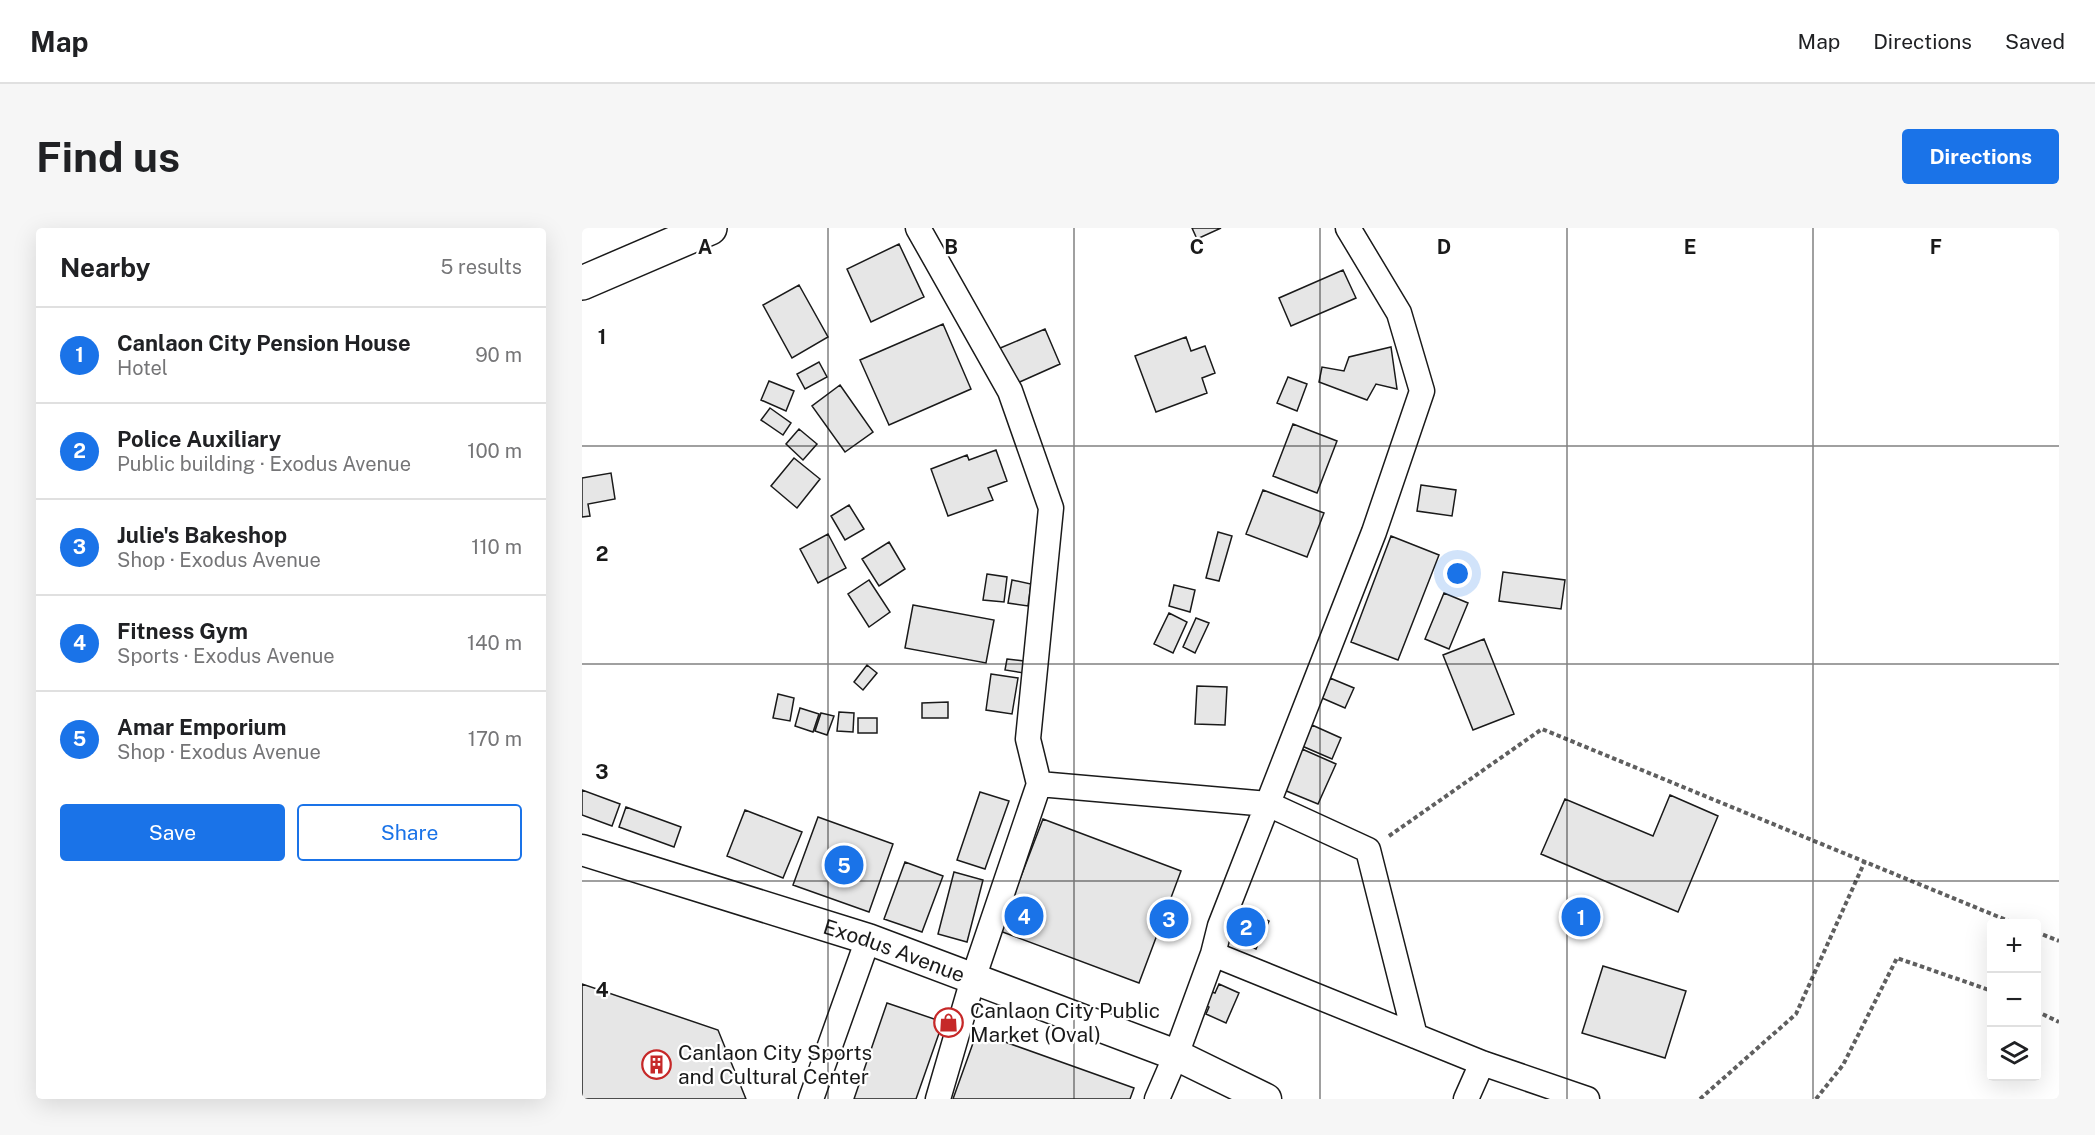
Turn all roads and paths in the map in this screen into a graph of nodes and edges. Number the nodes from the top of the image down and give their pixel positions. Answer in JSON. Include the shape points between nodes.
{"nodes":[{"id":1,"x":710,"y":228,"type":"edge"},
{"id":2,"x":918,"y":228,"type":"edge"},
{"id":3,"x":1348,"y":228,"type":"edge"},
{"id":4,"x":582,"y":283,"type":"edge"},
{"id":5,"x":1039,"y":784,"type":"junction"},
{"id":6,"x":1268,"y":804,"type":"junction"},
{"id":7,"x":582,"y":850,"type":"edge"},
{"id":8,"x":1368,"y":850,"type":"junction"},
{"id":9,"x":1865,"y":861,"type":"junction"},
{"id":10,"x":2004,"y":919,"type":"edge"},
{"id":11,"x":2041,"y":934,"type":"edge"},
{"id":12,"x":868,"y":939,"type":"junction"},
{"id":13,"x":2059,"y":941,"type":"edge"},
{"id":14,"x":1213,"y":954,"type":"junction"},
{"id":15,"x":973,"y":979,"type":"junction"},
{"id":16,"x":1987,"y":989,"type":"edge"},
{"id":17,"x":2041,"y":1013,"type":"edge"},
{"id":18,"x":2059,"y":1022,"type":"edge"},
{"id":19,"x":1415,"y":1036,"type":"junction"},
{"id":20,"x":1176,"y":1055,"type":"junction"},
{"id":21,"x":1482,"y":1063,"type":"junction"},
{"id":22,"x":1256,"y":1097,"type":"edge"},
{"id":23,"x":811,"y":1099,"type":"edge"},
{"id":24,"x":938,"y":1099,"type":"edge"},
{"id":25,"x":1157,"y":1099,"type":"edge"},
{"id":26,"x":1466,"y":1099,"type":"edge"},
{"id":27,"x":1587,"y":1099,"type":"edge"},
{"id":28,"x":1700,"y":1099,"type":"edge"},
{"id":29,"x":1816,"y":1099,"type":"edge"}],
"edges":[{"from":1,"to":4,"type":"main road"},
{"from":2,"to":5,"type":"street","via":[[1010,391],[1051,508],[1029,740]]},
{"from":3,"to":6,"type":"street","via":[[1399,313],[1422,391],[1374,532]]},
{"from":5,"to":6,"type":"street"},
{"from":5,"to":15,"type":"street"},
{"from":6,"to":8,"type":"street"},
{"from":6,"to":14,"type":"street","via":[[1220,926]]},
{"from":7,"to":12,"type":"street","name":"Exodus Avenue"},
{"from":8,"to":9,"type":"path","via":[[1542,729]]},
{"from":8,"to":19,"type":"street"},
{"from":9,"to":10,"type":"path"},
{"from":9,"to":28,"type":"path","via":[[1796,1014]]},
{"from":11,"to":13,"type":"path"},
{"from":12,"to":15,"type":"street","name":"Exodus Avenue"},
{"from":12,"to":23,"type":"street"},
{"from":14,"to":19,"type":"street"},
{"from":14,"to":20,"type":"street"},
{"from":15,"to":20,"type":"street","name":"Exodus Avenue"},
{"from":15,"to":24,"type":"street"},
{"from":16,"to":29,"type":"path","via":[[1897,958],[1843,1065]]},
{"from":17,"to":18,"type":"path"},
{"from":19,"to":21,"type":"street"},
{"from":20,"to":22,"type":"street","name":"Exodus Avenue"},
{"from":20,"to":25,"type":"street"},
{"from":21,"to":26,"type":"street"},
{"from":21,"to":27,"type":"street"}]}
